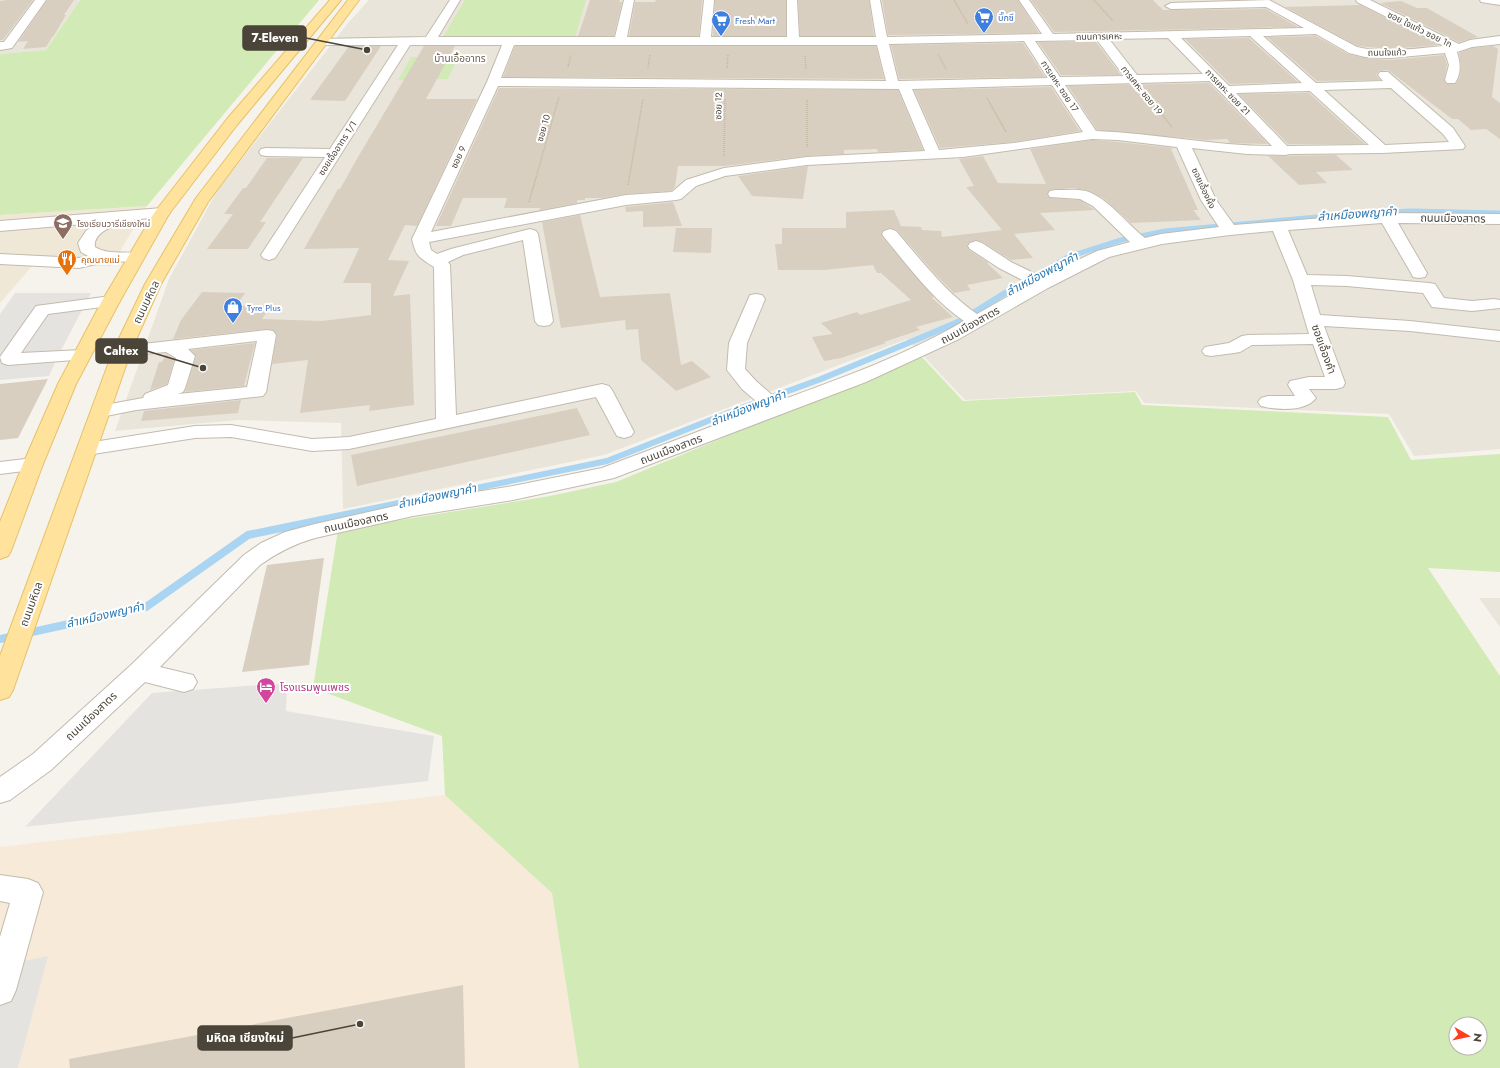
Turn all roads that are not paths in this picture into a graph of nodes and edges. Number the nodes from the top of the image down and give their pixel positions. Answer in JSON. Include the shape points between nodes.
{"nodes":[{"id":1,"x":41,"y":0,"type":"edge"},
{"id":2,"x":336,"y":0,"type":"edge"},
{"id":3,"x":354,"y":0,"type":"edge"},
{"id":4,"x":630,"y":0,"type":"edge"},
{"id":5,"x":709,"y":0,"type":"edge"},
{"id":6,"x":792,"y":0,"type":"edge"},
{"id":7,"x":875,"y":0,"type":"edge"},
{"id":8,"x":1024,"y":0,"type":"edge"},
{"id":9,"x":1361,"y":0,"type":"edge"},
{"id":10,"x":1485,"y":0,"type":"edge"},
{"id":11,"x":1264,"y":2,"type":"edge"},
{"id":12,"x":1500,"y":2,"type":"edge"},
{"id":13,"x":453,"y":3,"type":"edge"},
{"id":14,"x":1171,"y":6,"type":"dead end"},
{"id":15,"x":1317,"y":31,"type":"junction"},
{"id":16,"x":1252,"y":32,"type":"junction"},
{"id":17,"x":1171,"y":34,"type":"junction"},
{"id":18,"x":1100,"y":36,"type":"junction"},
{"id":19,"x":1050,"y":37,"type":"junction"},
{"id":20,"x":1027,"y":38,"type":"junction"},
{"id":21,"x":1500,"y":40,"type":"edge"},
{"id":22,"x":323,"y":41,"type":"junction"},
{"id":23,"x":406,"y":41,"type":"junction"},
{"id":24,"x":430,"y":41,"type":"junction"},
{"id":25,"x":509,"y":41,"type":"junction"},
{"id":26,"x":620,"y":41,"type":"junction"},
{"id":27,"x":705,"y":41,"type":"junction"},
{"id":28,"x":794,"y":41,"type":"junction"},
{"id":29,"x":882,"y":41,"type":"junction"},
{"id":30,"x":0,"y":46,"type":"edge"},
{"id":31,"x":1454,"y":48,"type":"junction"},
{"id":32,"x":1360,"y":52,"type":"junction"},
{"id":33,"x":1213,"y":77,"type":"junction"},
{"id":34,"x":1133,"y":79,"type":"junction"},
{"id":35,"x":1451,"y":80,"type":"dead end"},
{"id":36,"x":1057,"y":81,"type":"junction"},
{"id":37,"x":493,"y":82,"type":"junction"},
{"id":38,"x":1394,"y":84,"type":"junction"},
{"id":39,"x":898,"y":85,"type":"junction"},
{"id":40,"x":1312,"y":86,"type":"junction"},
{"id":41,"x":1226,"y":90,"type":"junction"},
{"id":42,"x":1092,"y":135,"type":"junction"},
{"id":43,"x":1183,"y":144,"type":"junction"},
{"id":44,"x":1382,"y":149,"type":"junction"},
{"id":45,"x":1285,"y":150,"type":"junction"},
{"id":46,"x":266,"y":152,"type":"dead end"},
{"id":47,"x":334,"y":153,"type":"junction"},
{"id":48,"x":934,"y":155,"type":"junction"},
{"id":49,"x":1055,"y":194,"type":"dead end"},
{"id":50,"x":162,"y":213,"type":"junction"},
{"id":51,"x":123,"y":217,"type":"junction"},
{"id":52,"x":1387,"y":218,"type":"junction"},
{"id":53,"x":523,"y":219,"type":"junction"},
{"id":54,"x":1500,"y":219,"type":"edge"},
{"id":55,"x":1225,"y":225,"type":"junction"},
{"id":56,"x":0,"y":226,"type":"edge"},
{"id":57,"x":1279,"y":227,"type":"junction"},
{"id":58,"x":530,"y":234,"type":"junction"},
{"id":59,"x":890,"y":234,"type":"dead end"},
{"id":60,"x":48,"y":237,"type":"dead end"},
{"id":61,"x":1135,"y":238,"type":"junction"},
{"id":62,"x":420,"y":239,"type":"junction"},
{"id":63,"x":0,"y":240,"type":"edge"},
{"id":64,"x":976,"y":246,"type":"dead end"},
{"id":65,"x":269,"y":255,"type":"dead end"},
{"id":66,"x":109,"y":256,"type":"junction"},
{"id":67,"x":136,"y":257,"type":"junction"},
{"id":68,"x":0,"y":259,"type":"edge"},
{"id":69,"x":439,"y":263,"type":"junction"},
{"id":70,"x":1419,"y":274,"type":"dead end"},
{"id":71,"x":1301,"y":280,"type":"junction"},
{"id":72,"x":1039,"y":282,"type":"junction"},
{"id":73,"x":756,"y":299,"type":"dead end"},
{"id":74,"x":111,"y":301,"type":"junction"},
{"id":75,"x":1494,"y":304,"type":"dead end"},
{"id":76,"x":969,"y":317,"type":"junction"},
{"id":77,"x":1313,"y":320,"type":"junction"},
{"id":78,"x":544,"y":321,"type":"dead end"},
{"id":79,"x":1500,"y":336,"type":"edge"},
{"id":80,"x":1321,"y":339,"type":"junction"},
{"id":81,"x":170,"y":346,"type":"junction"},
{"id":82,"x":1212,"y":350,"type":"dead end"},
{"id":83,"x":122,"y":351,"type":"junction"},
{"id":84,"x":82,"y":354,"type":"junction"},
{"id":85,"x":4,"y":358,"type":"edge"},
{"id":86,"x":1268,"y":402,"type":"dead end"},
{"id":87,"x":136,"y":404,"type":"junction"},
{"id":88,"x":772,"y":405,"type":"junction"},
{"id":89,"x":101,"y":411,"type":"junction"},
{"id":90,"x":446,"y":423,"type":"junction"},
{"id":91,"x":624,"y":432,"type":"dead end"},
{"id":92,"x":87,"y":449,"type":"junction"},
{"id":93,"x":33,"y":464,"type":"junction"},
{"id":94,"x":0,"y":468,"type":"edge"},
{"id":95,"x":0,"y":551,"type":"edge"},
{"id":96,"x":140,"y":672,"type":"junction"},
{"id":97,"x":184,"y":682,"type":"dead end"},
{"id":98,"x":0,"y":690,"type":"edge"},
{"id":99,"x":0,"y":792,"type":"edge"},
{"id":100,"x":0,"y":888,"type":"edge"},
{"id":101,"x":0,"y":990,"type":"edge"}],
"edges":[{"from":1,"to":30,"type":"street","via":[[8,45]]},
{"from":2,"to":50,"type":"main road","via":[[232,122]]},
{"from":3,"to":22,"type":"main road","name":"ถนนมหิดล"},
{"from":4,"to":26,"type":"street"},
{"from":5,"to":27,"type":"street"},
{"from":6,"to":28,"type":"street"},
{"from":7,"to":29,"type":"street"},
{"from":8,"to":19,"type":"street"},
{"from":9,"to":31,"type":"street","name":"ซอย ใจแก้ว ซอย 1ก"},
{"from":10,"to":12,"type":"street"},
{"from":11,"to":14,"type":"street"},
{"from":11,"to":15,"type":"street","name":"ถนนใจแก้ว"},
{"from":13,"to":24,"type":"street"},
{"from":15,"to":16,"type":"street","name":"ถนนการเคหะ"},
{"from":15,"to":32,"type":"street","name":"ถนนใจแก้ว"},
{"from":16,"to":17,"type":"street","name":"ถนนการเคหะ"},
{"from":16,"to":40,"type":"street"},
{"from":17,"to":18,"type":"street","name":"ถนนการเคหะ"},
{"from":17,"to":33,"type":"street","name":"การเคหะ ซอย 21"},
{"from":18,"to":19,"type":"street","name":"ถนนการเคหะ"},
{"from":18,"to":34,"type":"street","name":"การเคหะ ซอย 19"},
{"from":19,"to":20,"type":"street","name":"ถนนการเคหะ"},
{"from":20,"to":29,"type":"street","name":"ถนนการเคหะ"},
{"from":20,"to":36,"type":"street","name":"การเคหะ ซอย 17"},
{"from":21,"to":31,"type":"street","name":"ถนนใจแก้ว"},
{"from":22,"to":23,"type":"street","name":"ถนนการเคหะ"},
{"from":22,"to":83,"type":"main road","name":"ถนนมหิดล","via":[[201,201],[154,284]]},
{"from":23,"to":24,"type":"street","name":"ถนนการเคหะ"},
{"from":23,"to":47,"type":"street","name":"ซอยเอื้ออาทร 1/1"},
{"from":24,"to":25,"type":"street","name":"ถนนการเคหะ"},
{"from":25,"to":26,"type":"street","name":"ถนนการเคหะ"},
{"from":25,"to":37,"type":"street","name":"ซอย 9"},
{"from":26,"to":27,"type":"street","name":"ถนนการเคหะ"},
{"from":27,"to":28,"type":"street","name":"ถนนการเคหะ"},
{"from":28,"to":29,"type":"street","name":"ถนนการเคหะ"},
{"from":29,"to":39,"type":"street"},
{"from":31,"to":32,"type":"street","name":"ถนนใจแก้ว","via":[[1390,54]]},
{"from":31,"to":35,"type":"street","via":[[1455,65]]},
{"from":32,"to":38,"type":"street","via":[[1361,57]]},
{"from":33,"to":34,"type":"street"},
{"from":33,"to":41,"type":"street","name":"การเคหะ ซอย 21"},
{"from":34,"to":36,"type":"street"},
{"from":36,"to":39,"type":"street"},
{"from":36,"to":42,"type":"street","name":"การเคหะ ซอย 17"},
{"from":37,"to":39,"type":"street"},
{"from":37,"to":62,"type":"street","name":"ซอย 9"},
{"from":38,"to":40,"type":"street"},
{"from":38,"to":44,"type":"street","via":[[1448,132],[1458,146]]},
{"from":39,"to":48,"type":"street"},
{"from":40,"to":41,"type":"street"},
{"from":40,"to":44,"type":"street"},
{"from":41,"to":45,"type":"street","name":"การเคหะ ซอย 21"},
{"from":42,"to":43,"type":"street"},
{"from":42,"to":48,"type":"street","via":[[1014,147]]},
{"from":43,"to":45,"type":"street","via":[[1247,150]]},
{"from":43,"to":55,"type":"street","name":"ซอยเอื้องผื้ง","via":[[1209,203]]},
{"from":44,"to":45,"type":"street"},
{"from":46,"to":47,"type":"street"},
{"from":47,"to":65,"type":"street","name":"ซอยเอื้ออาทร 1/1"},
{"from":48,"to":53,"type":"street","via":[[807,161],[724,172],[691,183],[676,196],[626,200]]},
{"from":49,"to":61,"type":"street","via":[[1083,195],[1098,203]]},
{"from":50,"to":51,"type":"street"},
{"from":50,"to":67,"type":"main road"},
{"from":51,"to":56,"type":"street"},
{"from":51,"to":66,"type":"street","via":[[80,237],[87,249]]},
{"from":52,"to":54,"type":"street","name":"ถนนเมืองสาตร"},
{"from":52,"to":57,"type":"street","name":"ถนนเมืองสาตร"},
{"from":52,"to":70,"type":"street"},
{"from":53,"to":58,"type":"street"},
{"from":53,"to":62,"type":"street"},
{"from":55,"to":57,"type":"street","name":"ถนนเมืองสาตร"},
{"from":55,"to":61,"type":"street","name":"ถนนเมืองสาตร","via":[[1161,239]]},
{"from":57,"to":71,"type":"street","name":"ซอยเอื้องคำ"},
{"from":58,"to":69,"type":"street","via":[[457,252]]},
{"from":58,"to":78,"type":"street"},
{"from":59,"to":76,"type":"street","via":[[932,284]]},
{"from":60,"to":63,"type":"street"},
{"from":61,"to":72,"type":"street","name":"ถนนเมืองสาตร"},
{"from":62,"to":69,"type":"street","via":[[423,252]]},
{"from":64,"to":72,"type":"street","via":[[1005,265]]},
{"from":66,"to":67,"type":"street"},
{"from":66,"to":68,"type":"street","via":[[79,263]]},
{"from":67,"to":74,"type":"main road"},
{"from":69,"to":90,"type":"street"},
{"from":71,"to":75,"type":"street","via":[[1429,288],[1438,303],[1472,306]]},
{"from":71,"to":77,"type":"street","name":"ซอยเอื้องคำ"},
{"from":72,"to":76,"type":"street","name":"ถนนเมืองสาตร"},
{"from":73,"to":88,"type":"street","via":[[738,343],[736,370],[749,386]]},
{"from":74,"to":84,"type":"main road"},
{"from":74,"to":85,"type":"street","via":[[42,310]]},
{"from":76,"to":88,"type":"street","name":"ถนนเมืองสาตร","via":[[953,335],[859,378]]},
{"from":77,"to":79,"type":"street","via":[[1410,326]]},
{"from":77,"to":80,"type":"street","name":"ซอยเอื้องคำ"},
{"from":80,"to":82,"type":"street","via":[[1248,340],[1234,348]]},
{"from":80,"to":86,"type":"street","name":"ซอยเอื้องคำ","via":[[1336,383],[1297,385],[1306,398],[1298,402]]},
{"from":81,"to":83,"type":"street"},
{"from":81,"to":87,"type":"street","via":[[186,356],[176,388]]},
{"from":81,"to":87,"type":"street","via":[[268,335],[256,392]]},
{"from":83,"to":89,"type":"main road","name":"ถนนมหิดล"},
{"from":84,"to":85,"type":"street"},
{"from":84,"to":93,"type":"main road"},
{"from":87,"to":89,"type":"street"},
{"from":88,"to":96,"type":"street","name":"ถนนเมืองสาตร","via":[[607,473],[513,493],[413,509],[293,537],[269,548],[252,560]]},
{"from":89,"to":92,"type":"main road","name":"ถนนมหิดล"},
{"from":90,"to":91,"type":"street","via":[[602,390]]},
{"from":90,"to":92,"type":"street","via":[[349,443],[312,445],[231,431],[196,432]]},
{"from":92,"to":98,"type":"main road","name":"ถนนมหิดล"},
{"from":93,"to":94,"type":"street"},
{"from":93,"to":95,"type":"main road"},
{"from":96,"to":97,"type":"street"},
{"from":96,"to":99,"type":"street","name":"ถนนเมืองสาตร","via":[[42,762]]},
{"from":100,"to":101,"type":"street","via":[[28,892]]}]}
